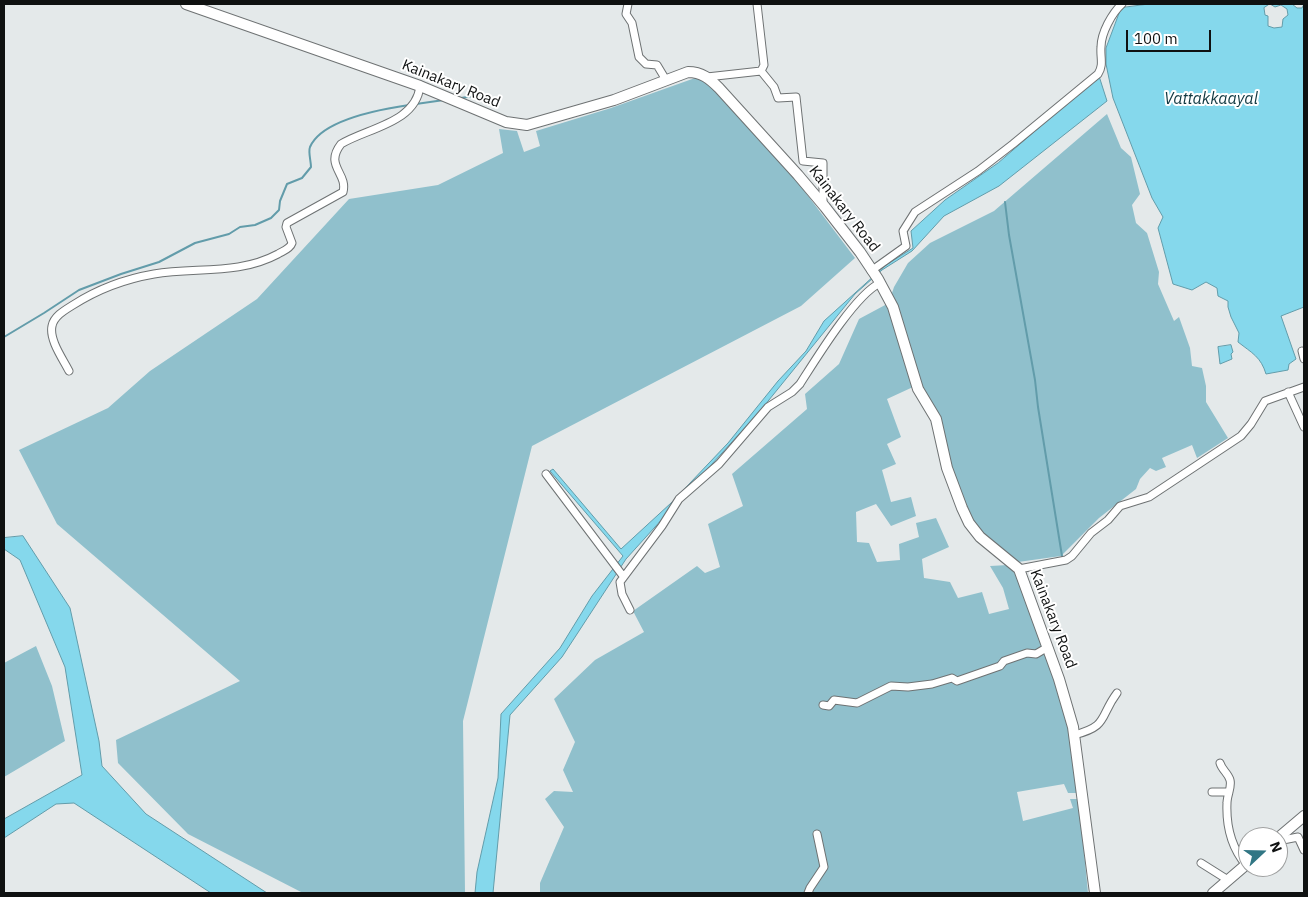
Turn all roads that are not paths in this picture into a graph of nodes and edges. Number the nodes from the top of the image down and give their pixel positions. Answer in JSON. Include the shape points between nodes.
{"nodes":[{"id":1,"x":186,"y":4,"type":"edge"},
{"id":2,"x":628,"y":4,"type":"edge"},
{"id":3,"x":757,"y":4,"type":"edge"},
{"id":4,"x":1122,"y":4,"type":"edge"},
{"id":5,"x":761,"y":71,"type":"junction"},
{"id":6,"x":707,"y":77,"type":"junction"},
{"id":7,"x":666,"y":80,"type":"junction"},
{"id":8,"x":421,"y":87,"type":"junction"},
{"id":9,"x":823,"y":204,"type":"junction"},
{"id":10,"x":875,"y":276,"type":"junction"},
{"id":11,"x":69,"y":372,"type":"dead end"},
{"id":12,"x":1304,"y":387,"type":"edge"},
{"id":13,"x":1292,"y":390,"type":"junction"},
{"id":14,"x":1304,"y":427,"type":"edge"},
{"id":15,"x":546,"y":474,"type":"dead end"},
{"id":16,"x":1018,"y":569,"type":"junction"},
{"id":17,"x":624,"y":576,"type":"junction"},
{"id":18,"x":630,"y":610,"type":"dead end"},
{"id":19,"x":1048,"y":647,"type":"junction"},
{"id":20,"x":1117,"y":693,"type":"dead end"},
{"id":21,"x":823,"y":705,"type":"dead end"},
{"id":22,"x":1074,"y":735,"type":"junction"},
{"id":23,"x":1220,"y":764,"type":"dead end"},
{"id":24,"x":1212,"y":792,"type":"dead end"},
{"id":25,"x":1229,"y":792,"type":"junction"},
{"id":26,"x":1304,"y":816,"type":"edge"},
{"id":27,"x":1288,"y":830,"type":"edge"},
{"id":28,"x":817,"y":834,"type":"dead end"},
{"id":29,"x":1288,"y":838,"type":"edge"},
{"id":30,"x":1304,"y":850,"type":"edge"},
{"id":31,"x":1238,"y":855,"type":"edge"},
{"id":32,"x":1201,"y":863,"type":"dead end"},
{"id":33,"x":1238,"y":872,"type":"edge"},
{"id":34,"x":1228,"y":880,"type":"junction"},
{"id":35,"x":808,"y":893,"type":"edge"},
{"id":36,"x":1094,"y":893,"type":"edge"},
{"id":37,"x":1213,"y":893,"type":"edge"}],
"edges":[{"from":1,"to":8,"type":"main road","name":"Kainakary Road"},
{"from":2,"to":7,"type":"street","via":[[626,14],[632,24],[639,58],[646,64],[657,65]]},
{"from":3,"to":5,"type":"street","via":[[764,65]]},
{"from":4,"to":10,"type":"street","via":[[1102,39],[1102,68],[1098,74],[985,166],[915,212],[903,231],[906,246]]},
{"from":5,"to":6,"type":"street"},
{"from":5,"to":9,"type":"street","via":[[774,86],[778,98],[796,97],[803,160],[823,163]]},
{"from":6,"to":7,"type":"main road","name":"Kainakary Road","via":[[688,72]]},
{"from":6,"to":9,"type":"main road","name":"Kainakary Road"},
{"from":7,"to":8,"type":"main road","name":"Kainakary Road","via":[[614,100],[526,125],[506,122]]},
{"from":8,"to":11,"type":"street","via":[[417,98],[401,116],[341,144],[334,157],[343,192],[288,222],[286,226],[292,244],[282,252],[268,260],[236,269],[156,274],[126,281],[92,293],[61,312],[52,323],[52,333]]},
{"from":9,"to":10,"type":"main road","name":"Kainakary Road"},
{"from":10,"to":16,"type":"main road","name":"Kainakary Road","via":[[893,307],[918,389],[936,419],[947,468],[969,523],[980,537]]},
{"from":10,"to":17,"type":"street","via":[[870,289],[844,319],[800,384],[768,407],[719,464],[679,499]]},
{"from":12,"to":13,"type":"street"},
{"from":13,"to":14,"type":"street"},
{"from":13,"to":16,"type":"street","via":[[1265,401],[1241,436],[1149,497],[1120,506],[1066,560]]},
{"from":15,"to":17,"type":"street"},
{"from":16,"to":19,"type":"main road","name":"Kainakary Road"},
{"from":17,"to":18,"type":"street","via":[[620,588]]},
{"from":19,"to":21,"type":"street","via":[[957,680],[891,686],[857,703],[834,700],[829,706]]},
{"from":19,"to":22,"type":"main road","name":"Kainakary Road"},
{"from":20,"to":22,"type":"street","via":[[1095,728]]},
{"from":22,"to":36,"type":"main road","name":"Kainakary Road"},
{"from":23,"to":25,"type":"street","via":[[1229,778]]},
{"from":24,"to":25,"type":"street"},
{"from":25,"to":31,"type":"street","via":[[1230,835]]},
{"from":26,"to":27,"type":"main road"},
{"from":28,"to":35,"type":"street","via":[[824,867]]},
{"from":29,"to":30,"type":"street","via":[[1298,837]]},
{"from":32,"to":34,"type":"street"},
{"from":33,"to":34,"type":"main road"},
{"from":34,"to":37,"type":"main road"}]}
